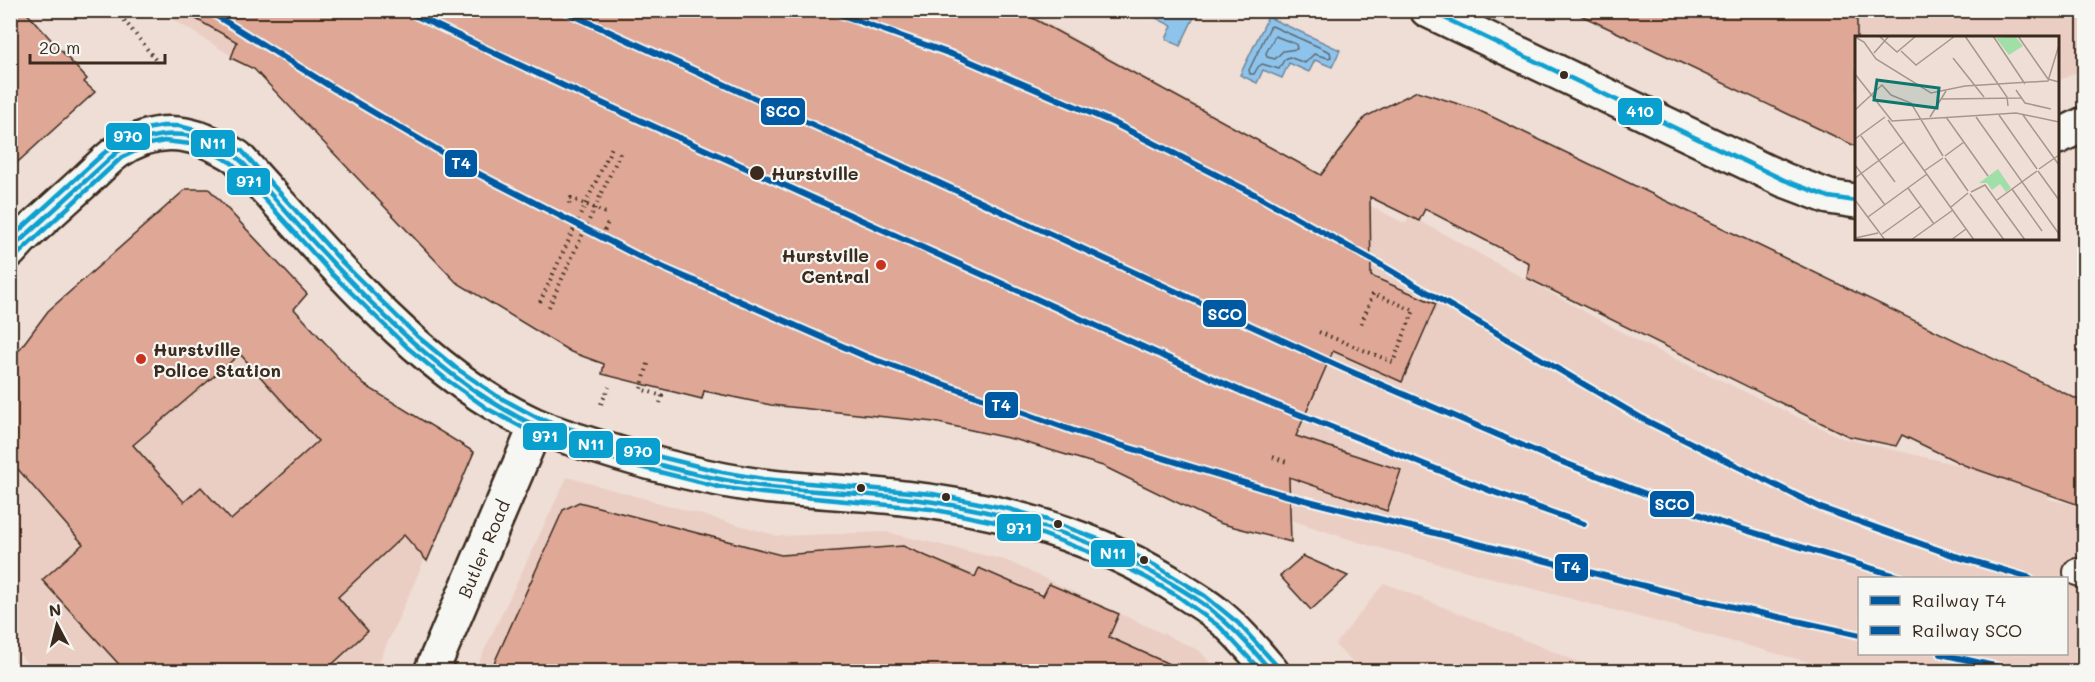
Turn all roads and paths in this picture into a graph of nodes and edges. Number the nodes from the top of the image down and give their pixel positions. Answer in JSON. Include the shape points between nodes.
{"nodes":[{"id":1,"x":110,"y":10,"type":"edge"},
{"id":2,"x":1427,"y":10,"type":"edge"},
{"id":3,"x":158,"y":63,"type":"dead end"},
{"id":4,"x":2085,"y":124,"type":"edge"},
{"id":5,"x":2059,"y":137,"type":"edge"},
{"id":6,"x":612,"y":147,"type":"dead end"},
{"id":7,"x":621,"y":151,"type":"dead end"},
{"id":8,"x":1855,"y":201,"type":"edge"},
{"id":9,"x":569,"y":204,"type":"dead end"},
{"id":10,"x":608,"y":214,"type":"dead end"},
{"id":11,"x":608,"y":222,"type":"dead end"},
{"id":12,"x":602,"y":236,"type":"dead end"},
{"id":13,"x":10,"y":251,"type":"edge"},
{"id":14,"x":540,"y":302,"type":"dead end"},
{"id":15,"x":549,"y":307,"type":"dead end"},
{"id":16,"x":1360,"y":327,"type":"dead end"},
{"id":17,"x":1319,"y":332,"type":"dead end"},
{"id":18,"x":648,"y":364,"type":"dead end"},
{"id":19,"x":609,"y":387,"type":"dead end"},
{"id":20,"x":660,"y":403,"type":"dead end"},
{"id":21,"x":598,"y":411,"type":"dead end"},
{"id":22,"x":536,"y":426,"type":"junction"},
{"id":23,"x":1273,"y":457,"type":"dead end"},
{"id":24,"x":1289,"y":463,"type":"dead end"},
{"id":25,"x":431,"y":672,"type":"edge"},
{"id":26,"x":1272,"y":672,"type":"edge"}],
"edges":[{"from":1,"to":3,"type":"path","via":[[121,16]]},
{"from":2,"to":8,"type":"street","via":[[1784,180],[1829,197]]},
{"from":4,"to":5,"type":"street"},
{"from":6,"to":14,"type":"path"},
{"from":7,"to":15,"type":"path"},
{"from":9,"to":10,"type":"path","via":[[571,198]]},
{"from":11,"to":12,"type":"path"},
{"from":13,"to":22,"type":"street","via":[[117,152],[153,135],[190,134],[237,157],[366,297],[432,358],[498,406]]},
{"from":16,"to":17,"type":"path","via":[[1373,294],[1414,310],[1393,362]]},
{"from":18,"to":20,"type":"path","via":[[641,389],[662,396]]},
{"from":19,"to":21,"type":"path"},
{"from":22,"to":25,"type":"street","name":"Butler Road"},
{"from":22,"to":26,"type":"street","via":[[644,462],[701,476],[762,486],[939,502],[1027,522],[1095,544],[1155,572],[1217,614]]},
{"from":23,"to":24,"type":"path"}]}
